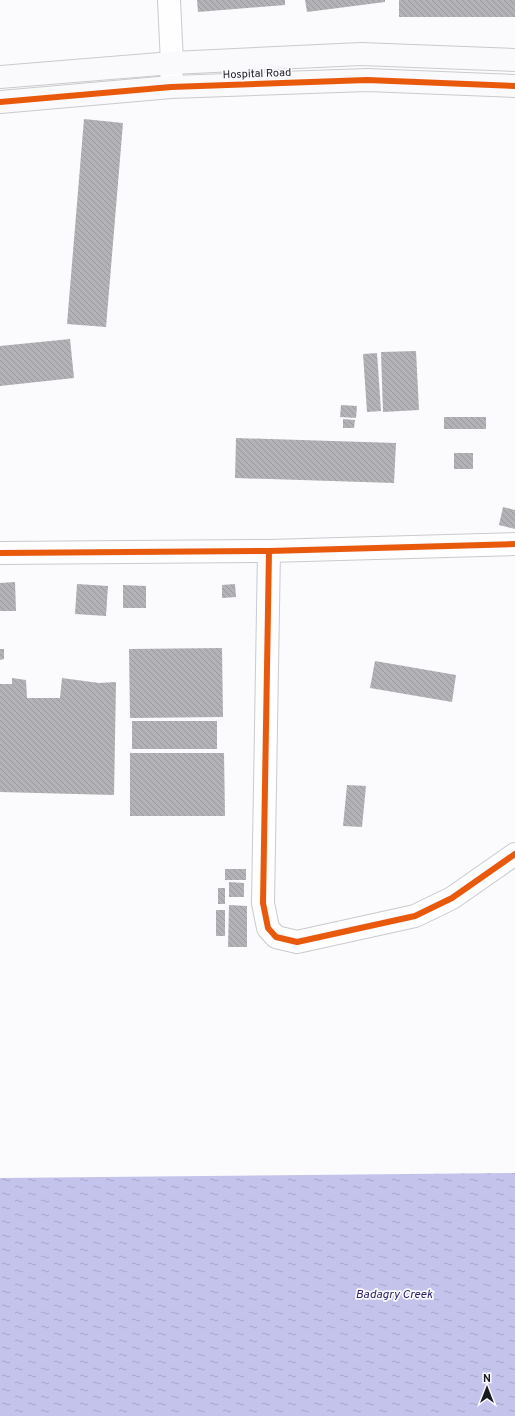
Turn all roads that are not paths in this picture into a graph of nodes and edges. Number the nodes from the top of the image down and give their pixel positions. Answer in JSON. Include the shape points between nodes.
{"nodes":[{"id":1,"x":169,"y":0,"type":"edge"},
{"id":2,"x":515,"y":60,"type":"edge"},
{"id":3,"x":172,"y":63,"type":"junction"},
{"id":4,"x":0,"y":77,"type":"edge"},
{"id":5,"x":515,"y":86,"type":"edge"},
{"id":6,"x":170,"y":87,"type":"junction"},
{"id":7,"x":0,"y":102,"type":"edge"},
{"id":8,"x":515,"y":544,"type":"edge"},
{"id":9,"x":269,"y":551,"type":"junction"},
{"id":10,"x":0,"y":553,"type":"edge"},
{"id":11,"x":515,"y":854,"type":"edge"}],
"edges":[{"from":1,"to":3,"type":"street"},
{"from":2,"to":3,"type":"street","name":"Hospital Road","via":[[361,54]]},
{"from":3,"to":4,"type":"street","name":"Hospital Road"},
{"from":3,"to":6,"type":"street"},
{"from":5,"to":6,"type":"street","name":"Hospital Road","via":[[367,80]]},
{"from":6,"to":7,"type":"street","name":"Hospital Road"},
{"from":8,"to":9,"type":"street"},
{"from":9,"to":10,"type":"street"},
{"from":9,"to":11,"type":"street","via":[[264,903],[268,928],[276,937],[297,942],[415,916],[452,898]]}]}
